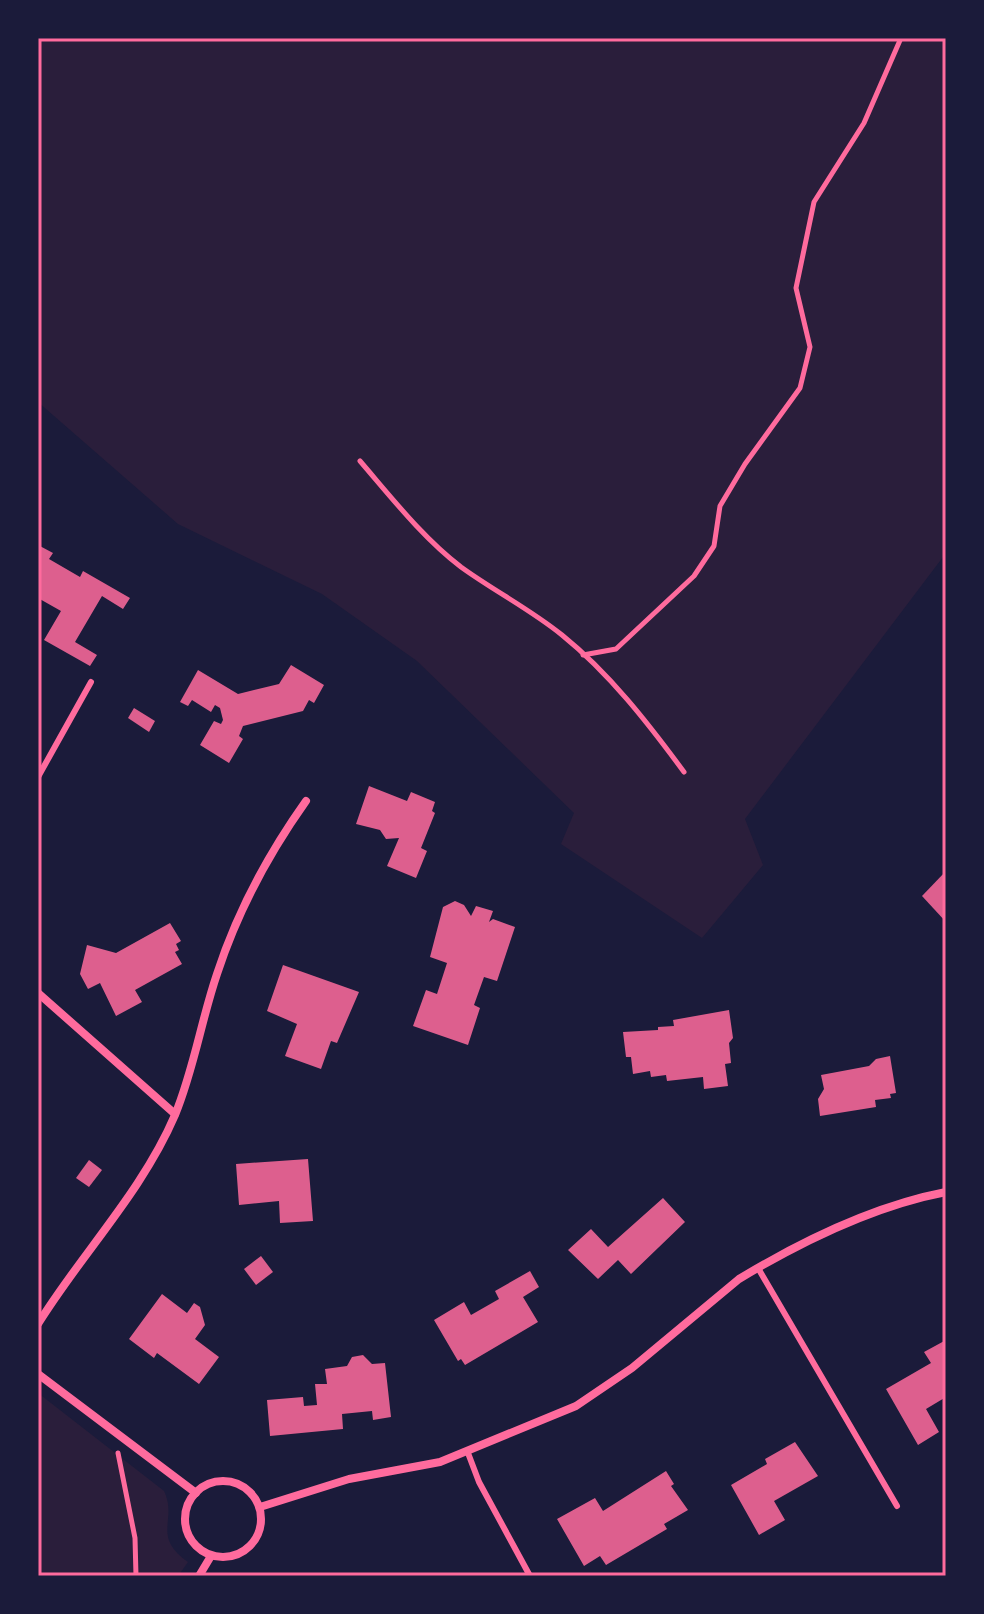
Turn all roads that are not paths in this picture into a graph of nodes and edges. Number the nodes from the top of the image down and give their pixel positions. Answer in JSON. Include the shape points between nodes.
{"nodes":[{"id":1,"x":91,"y":682,"type":"dead end"},
{"id":2,"x":38,"y":777,"type":"edge"},
{"id":3,"x":306,"y":801,"type":"dead end"},
{"id":4,"x":38,"y":993,"type":"edge"},
{"id":5,"x":175,"y":1114,"type":"junction"},
{"id":6,"x":946,"y":1192,"type":"edge"},
{"id":7,"x":758,"y":1268,"type":"junction"},
{"id":8,"x":38,"y":1324,"type":"edge"},
{"id":9,"x":38,"y":1374,"type":"edge"},
{"id":10,"x":468,"y":1453,"type":"junction"},
{"id":11,"x":196,"y":1493,"type":"junction"},
{"id":12,"x":897,"y":1506,"type":"dead end"},
{"id":13,"x":260,"y":1507,"type":"junction"},
{"id":14,"x":211,"y":1556,"type":"junction"},
{"id":15,"x":199,"y":1576,"type":"edge"},
{"id":16,"x":530,"y":1576,"type":"edge"}],
"edges":[{"from":1,"to":2,"type":"lane"},
{"from":3,"to":5,"type":"street","via":[[236,925]]},
{"from":4,"to":5,"type":"street"},
{"from":5,"to":8,"type":"street","via":[[156,1155]]},
{"from":6,"to":7,"type":"street","via":[[814,1237]]},
{"from":7,"to":10,"type":"street","via":[[576,1406]]},
{"from":7,"to":12,"type":"lane"},
{"from":9,"to":11,"type":"street"},
{"from":10,"to":13,"type":"street","via":[[349,1479]]},
{"from":10,"to":16,"type":"lane"},
{"from":11,"to":13,"type":"street","via":[[215,1482],[237,1484]]},
{"from":11,"to":14,"type":"street","via":[[186,1512],[188,1534]]},
{"from":13,"to":14,"type":"street","via":[[259,1535],[250,1546],[239,1555]]},
{"from":14,"to":15,"type":"street"}]}
